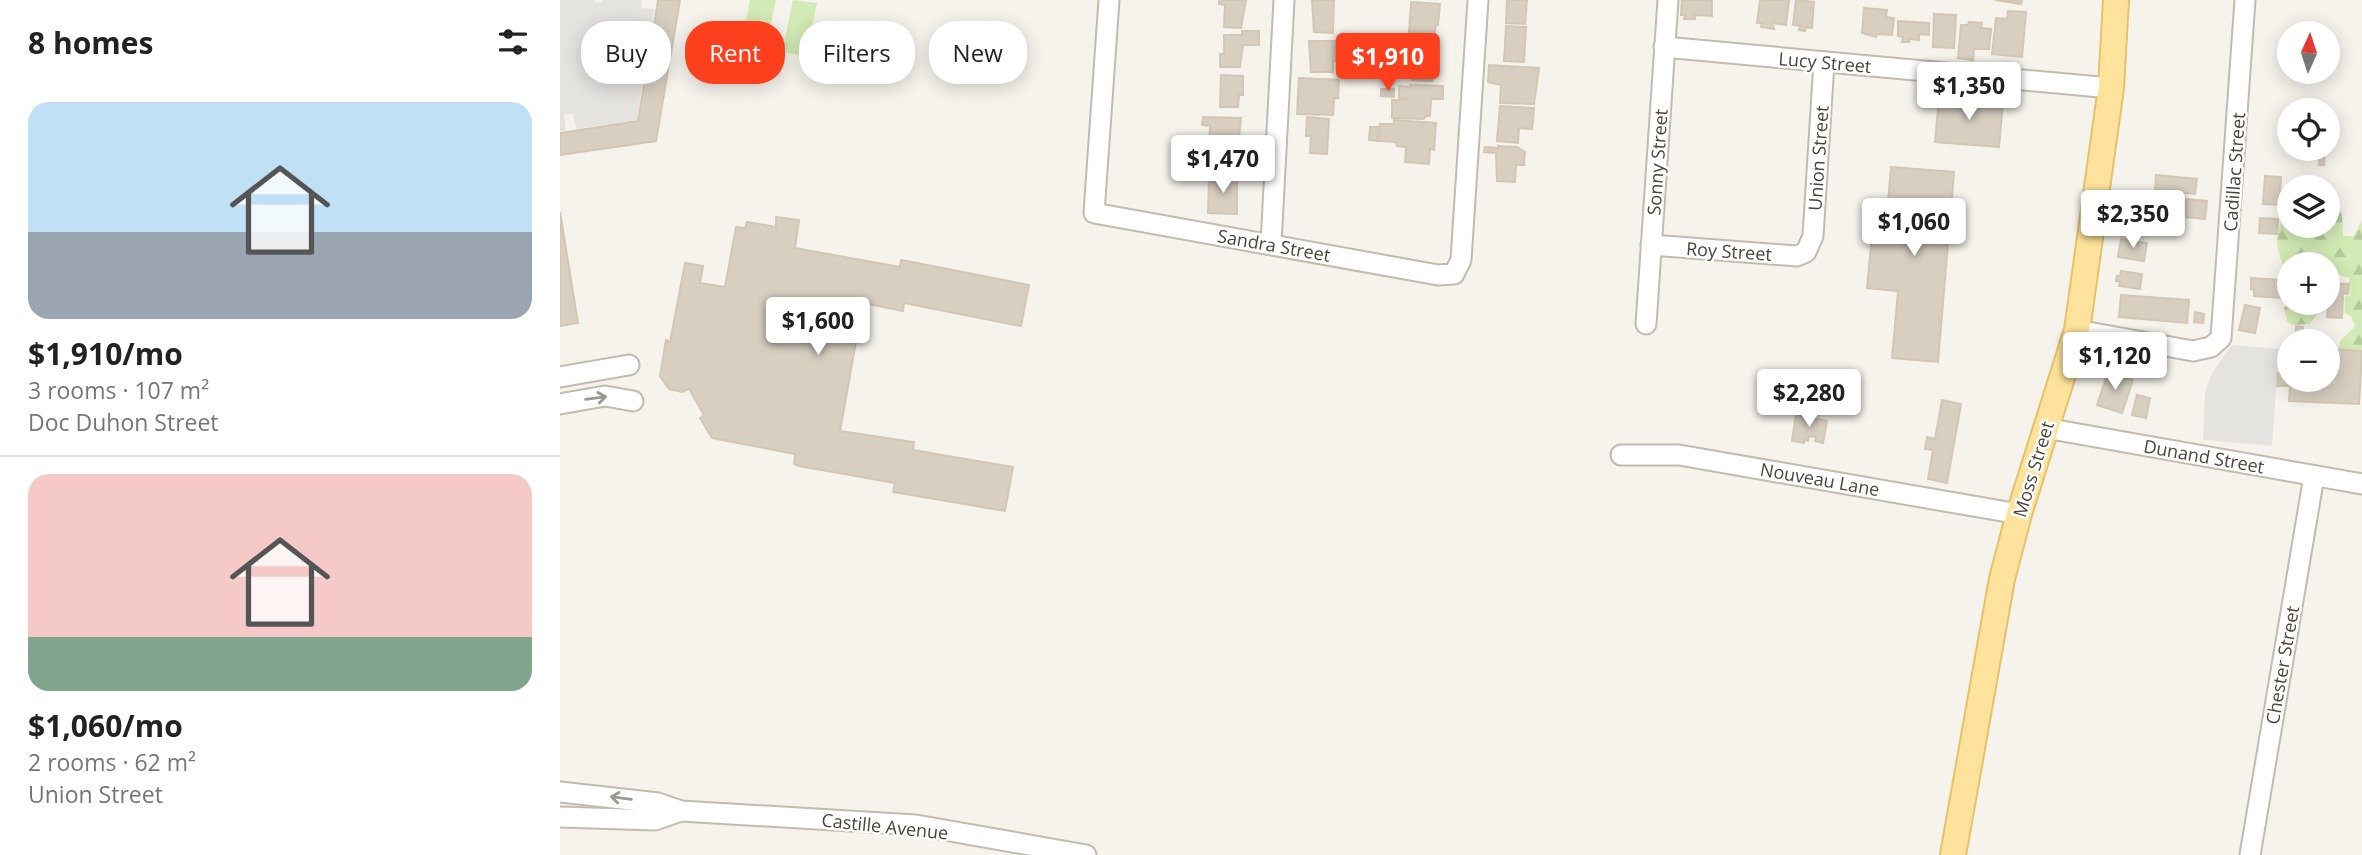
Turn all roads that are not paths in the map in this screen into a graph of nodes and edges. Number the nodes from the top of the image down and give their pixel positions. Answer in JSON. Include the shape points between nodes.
{"nodes":[{"id":1,"x":1109,"y":0,"type":"edge"},
{"id":2,"x":1284,"y":0,"type":"edge"},
{"id":3,"x":1478,"y":0,"type":"edge"},
{"id":4,"x":1668,"y":0,"type":"edge"},
{"id":5,"x":2116,"y":0,"type":"edge"},
{"id":6,"x":2245,"y":0,"type":"edge"},
{"id":7,"x":1664,"y":47,"type":"junction"},
{"id":8,"x":1824,"y":62,"type":"junction"},
{"id":9,"x":2111,"y":88,"type":"junction"},
{"id":10,"x":1271,"y":244,"type":"junction"},
{"id":11,"x":1651,"y":245,"type":"junction"},
{"id":12,"x":1806,"y":252,"type":"joint"},
{"id":13,"x":1646,"y":324,"type":"dead end"},
{"id":14,"x":2077,"y":330,"type":"junction"},
{"id":15,"x":629,"y":365,"type":"dead end"},
{"id":16,"x":560,"y":377,"type":"edge"},
{"id":17,"x":633,"y":401,"type":"dead end"},
{"id":18,"x":560,"y":404,"type":"edge"},
{"id":19,"x":2045,"y":428,"type":"junction"},
{"id":20,"x":1621,"y":455,"type":"dead end"},
{"id":21,"x":2314,"y":476,"type":"junction"},
{"id":22,"x":2362,"y":484,"type":"edge"},
{"id":23,"x":2019,"y":514,"type":"junction"},
{"id":24,"x":560,"y":792,"type":"edge"},
{"id":25,"x":681,"y":811,"type":"junction"},
{"id":26,"x":560,"y":817,"type":"edge"},
{"id":27,"x":1086,"y":855,"type":"edge"},
{"id":28,"x":1952,"y":855,"type":"edge"},
{"id":29,"x":2250,"y":855,"type":"edge"}],
"edges":[{"from":1,"to":10,"type":"street","name":"Sandra Street","via":[[1094,213]]},
{"from":2,"to":10,"type":"street"},
{"from":3,"to":10,"type":"street","name":"Sandra Street","via":[[1461,260],[1454,274],[1438,275]]},
{"from":4,"to":7,"type":"street","name":"Sonny Street"},
{"from":5,"to":9,"type":"main road","name":"Moss Street"},
{"from":6,"to":14,"type":"street","name":"Cadillac Street","via":[[2223,327],[2218,342],[2202,350],[2184,350]]},
{"from":7,"to":8,"type":"street","name":"Lucy Street"},
{"from":7,"to":11,"type":"street","name":"Sonny Street"},
{"from":8,"to":9,"type":"street","name":"Lucy Street"},
{"from":8,"to":12,"type":"street","name":"Union Street","via":[[1812,236]]},
{"from":9,"to":14,"type":"main road","name":"Moss Street"},
{"from":11,"to":12,"type":"street","name":"Roy Street","via":[[1797,256]]},
{"from":11,"to":13,"type":"street","name":"Sonny Street"},
{"from":14,"to":19,"type":"main road","name":"Moss Street"},
{"from":15,"to":16,"type":"street"},
{"from":18,"to":17,"type":"street","one_way":true,"via":[[605,396]]},
{"from":19,"to":21,"type":"street","name":"Dunand Street"},
{"from":19,"to":23,"type":"main road","name":"Moss Street"},
{"from":20,"to":23,"type":"street","name":"Nouveau Lane","via":[[1679,454]]},
{"from":21,"to":22,"type":"street","name":"Dunand Street"},
{"from":21,"to":29,"type":"street","name":"Chester Street"},
{"from":23,"to":28,"type":"main road","name":"Moss Street","via":[[1986,656]]},
{"from":25,"to":24,"type":"street","name":"Castille Avenue","one_way":true,"via":[[657,803]]},
{"from":25,"to":26,"type":"street","name":"Castille Avenue","via":[[655,820]]},
{"from":25,"to":27,"type":"street","name":"Castille Avenue","via":[[916,825]]}]}
